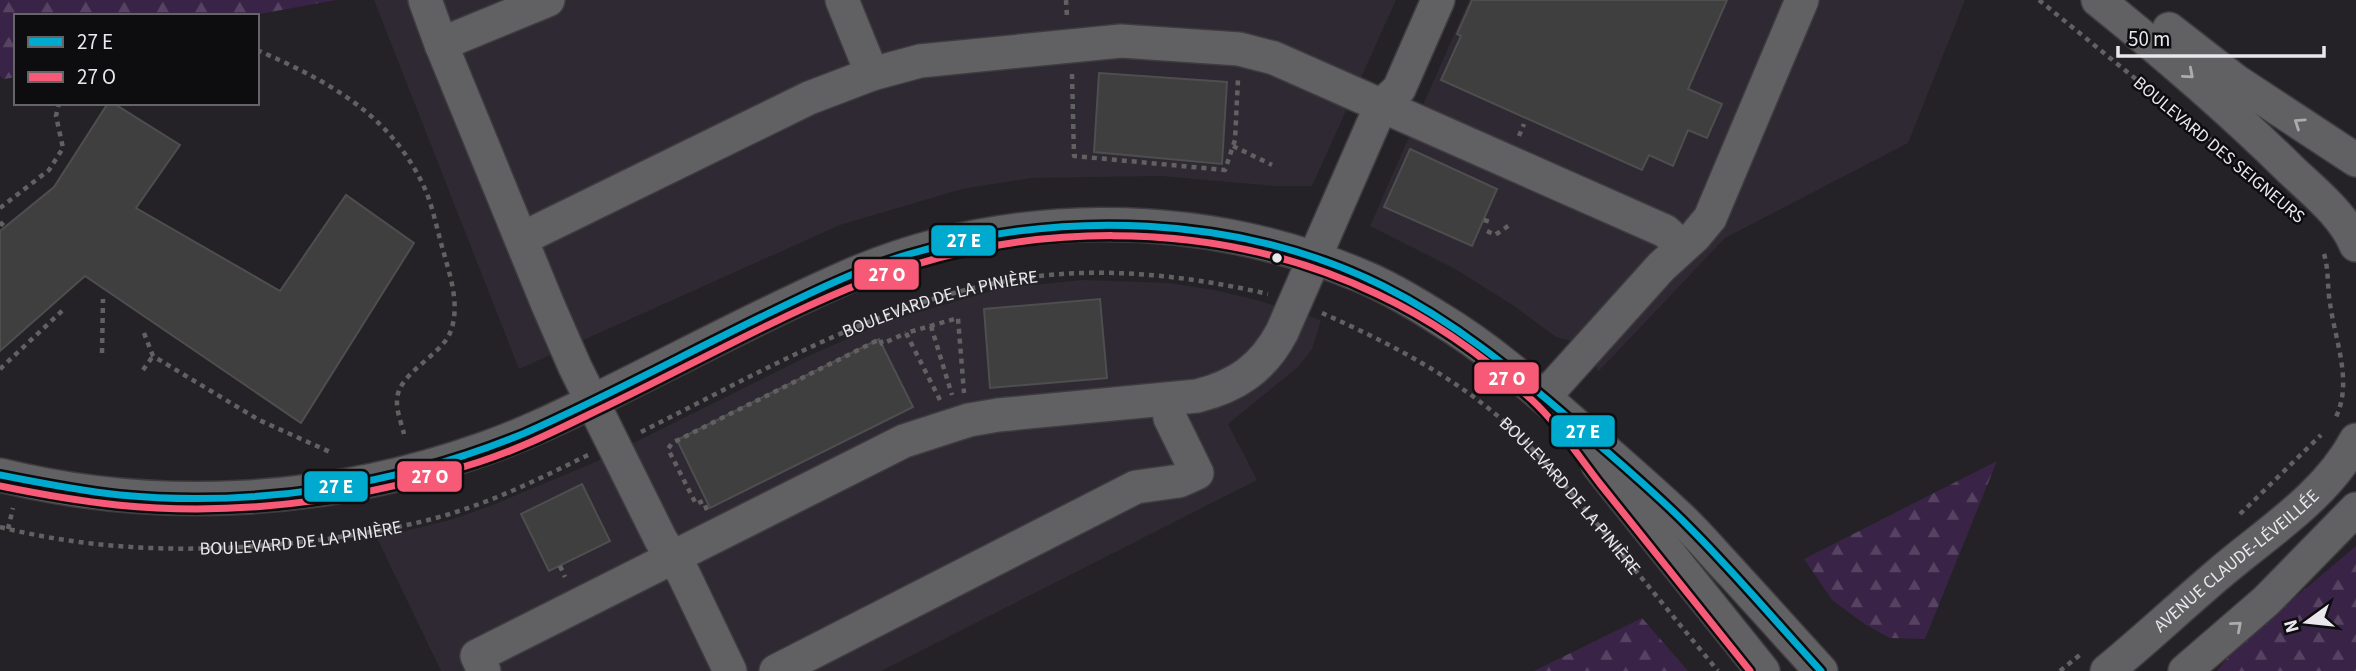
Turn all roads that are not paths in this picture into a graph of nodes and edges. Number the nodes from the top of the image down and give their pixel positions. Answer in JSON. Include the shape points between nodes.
{"nodes":[{"id":1,"x":425,"y":0,"type":"edge"},
{"id":2,"x":548,"y":0,"type":"edge"},
{"id":3,"x":842,"y":0,"type":"edge"},
{"id":4,"x":1438,"y":0,"type":"edge"},
{"id":5,"x":1802,"y":0,"type":"edge"},
{"id":6,"x":2098,"y":0,"type":"edge"},
{"id":7,"x":2133,"y":0,"type":"edge"},
{"id":8,"x":441,"y":44,"type":"junction"},
{"id":9,"x":872,"y":74,"type":"junction"},
{"id":10,"x":1382,"y":105,"type":"junction"},
{"id":11,"x":2356,"y":160,"type":"edge"},
{"id":12,"x":521,"y":239,"type":"junction"},
{"id":13,"x":2356,"y":245,"type":"edge"},
{"id":14,"x":1682,"y":246,"type":"junction"},
{"id":15,"x":1315,"y":260,"type":"junction"},
{"id":16,"x":1544,"y":397,"type":"junction"},
{"id":17,"x":1167,"y":400,"type":"junction"},
{"id":18,"x":592,"y":401,"type":"junction"},
{"id":19,"x":2346,"y":429,"type":"edge"},
{"id":20,"x":0,"y":475,"type":"edge"},
{"id":21,"x":2356,"y":509,"type":"edge"},
{"id":22,"x":672,"y":557,"type":"junction"},
{"id":23,"x":484,"y":671,"type":"edge"},
{"id":24,"x":730,"y":671,"type":"edge"},
{"id":25,"x":776,"y":671,"type":"edge"},
{"id":26,"x":1763,"y":671,"type":"edge"},
{"id":27,"x":1821,"y":671,"type":"edge"},
{"id":28,"x":2107,"y":671,"type":"edge"},
{"id":29,"x":2185,"y":671,"type":"edge"}],
"edges":[{"from":1,"to":8,"type":"street"},
{"from":2,"to":8,"type":"street"},
{"from":3,"to":9,"type":"street"},
{"from":4,"to":10,"type":"street","via":[[1399,89]]},
{"from":5,"to":14,"type":"street","via":[[1710,218]]},
{"from":6,"to":13,"type":"street","name":"BOULEVARD DES SEIGNEURS","one_way":true,"via":[[2236,116],[2334,212]]},
{"from":11,"to":7,"type":"street","one_way":true,"via":[[2235,81]]},
{"from":8,"to":12,"type":"street"},
{"from":9,"to":10,"type":"street","via":[[920,61],[1121,41],[1256,52]]},
{"from":9,"to":12,"type":"street","via":[[809,98]]},
{"from":10,"to":14,"type":"street","via":[[1665,231]]},
{"from":10,"to":15,"type":"street"},
{"from":12,"to":18,"type":"street"},
{"from":14,"to":16,"type":"street"},
{"from":15,"to":16,"type":"street","name":"BOULEVARD DE LA PINIÈRE","via":[[1358,274],[1425,309]]},
{"from":15,"to":17,"type":"street","via":[[1267,357],[1215,392]]},
{"from":15,"to":18,"type":"street","name":"BOULEVARD DE LA PINIÈRE","via":[[1218,235],[1144,225],[1050,226],[986,235],[925,249],[847,276]]},
{"from":16,"to":26,"type":"street","name":"BOULEVARD DE LA PINIÈRE"},
{"from":16,"to":27,"type":"street","name":"BOULEVARD DE LA PINIÈRE","via":[[1679,516]]},
{"from":17,"to":22,"type":"street","via":[[998,415],[928,432],[885,449]]},
{"from":17,"to":25,"type":"street","via":[[1170,418],[1197,472],[1179,481],[1136,487]]},
{"from":18,"to":20,"type":"street","name":"BOULEVARD DE LA PINIÈRE","via":[[453,459],[297,494],[162,498],[75,490]]},
{"from":18,"to":22,"type":"street"},
{"from":19,"to":28,"type":"street","name":"AVENUE CLAUDE-LÉVEILLÉE","via":[[2325,480],[2292,514]]},
{"from":29,"to":21,"type":"street","one_way":true,"via":[[2266,601]]},
{"from":22,"to":23,"type":"street","via":[[477,656]]},
{"from":22,"to":24,"type":"street"}]}
